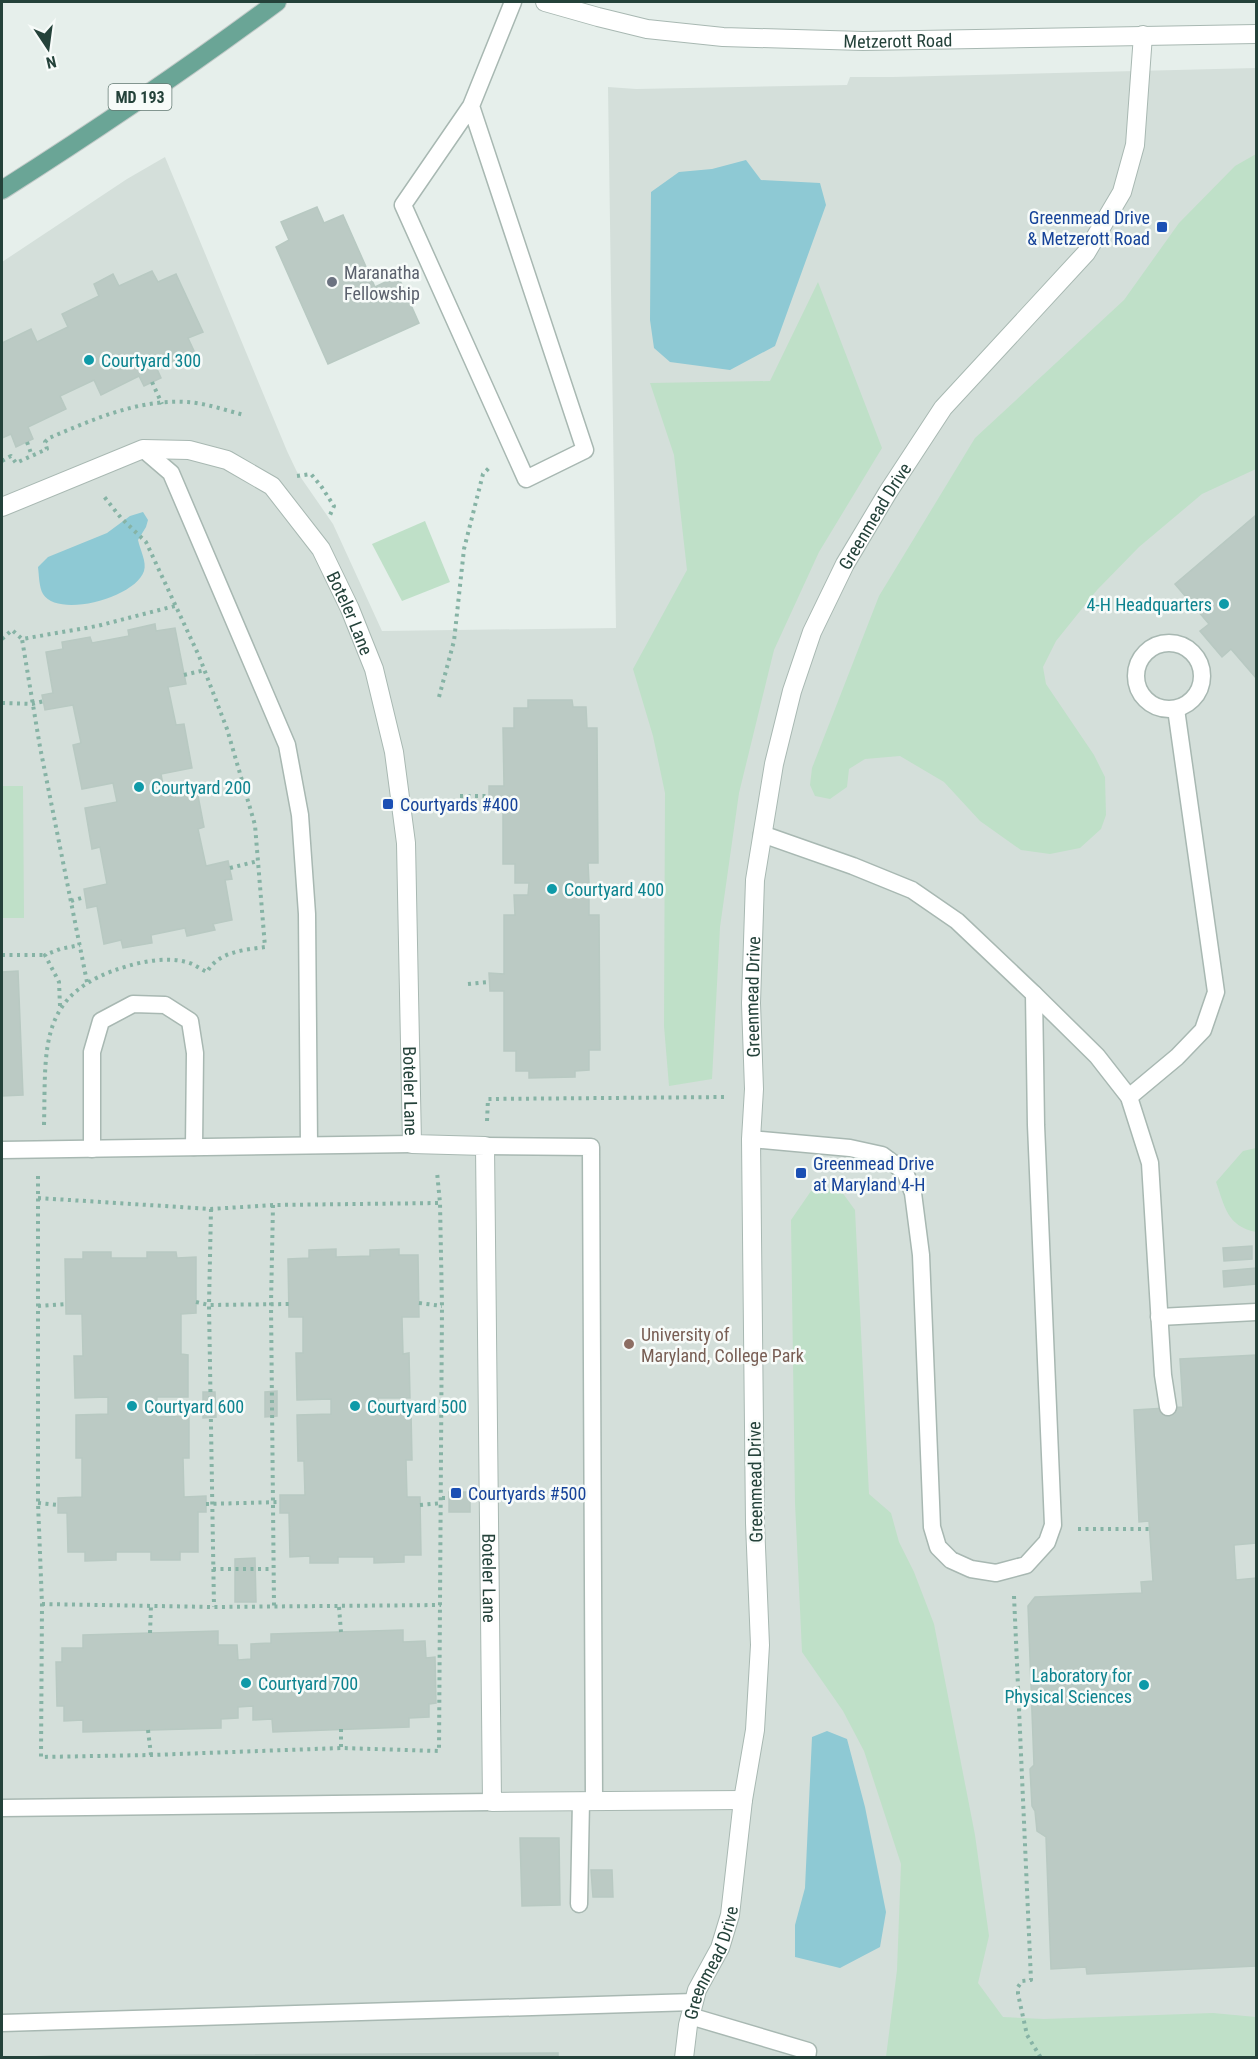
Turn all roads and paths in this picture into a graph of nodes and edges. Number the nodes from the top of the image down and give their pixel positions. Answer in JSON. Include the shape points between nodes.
{"nodes":[{"id":1,"x":277,"y":2,"type":"edge"},
{"id":2,"x":513,"y":2,"type":"edge"},
{"id":3,"x":545,"y":2,"type":"edge"},
{"id":4,"x":1257,"y":34,"type":"edge"},
{"id":5,"x":1143,"y":35,"type":"junction"},
{"id":6,"x":471,"y":106,"type":"junction"},
{"id":7,"x":2,"y":190,"type":"edge"},
{"id":8,"x":152,"y":382,"type":"dead end"},
{"id":9,"x":162,"y":404,"type":"junction"},
{"id":10,"x":244,"y":415,"type":"dead end"},
{"id":11,"x":27,"y":442,"type":"dead end"},
{"id":12,"x":512,"y":448,"type":"junction"},
{"id":13,"x":143,"y":449,"type":"junction"},
{"id":14,"x":32,"y":456,"type":"junction"},
{"id":15,"x":2,"y":461,"type":"edge"},
{"id":16,"x":2,"y":507,"type":"edge"},
{"id":17,"x":121,"y":518,"type":"dead end"},
{"id":18,"x":176,"y":606,"type":"junction"},
{"id":19,"x":2,"y":639,"type":"edge"},
{"id":20,"x":22,"y":639,"type":"junction"},
{"id":21,"x":205,"y":670,"type":"junction"},
{"id":22,"x":184,"y":675,"type":"dead end"},
{"id":23,"x":439,"y":698,"type":"dead end"},
{"id":24,"x":44,"y":700,"type":"dead end"},
{"id":25,"x":2,"y":703,"type":"edge"},
{"id":26,"x":32,"y":704,"type":"junction"},
{"id":27,"x":1176,"y":709,"type":"junction"},
{"id":28,"x":460,"y":796,"type":"dead end"},
{"id":29,"x":489,"y":796,"type":"dead end"},
{"id":30,"x":762,"y":834,"type":"junction"},
{"id":31,"x":258,"y":861,"type":"junction"},
{"id":32,"x":230,"y":868,"type":"dead end"},
{"id":33,"x":85,"y":897,"type":"dead end"},
{"id":34,"x":71,"y":901,"type":"junction"},
{"id":35,"x":80,"y":945,"type":"junction"},
{"id":36,"x":2,"y":955,"type":"edge"},
{"id":37,"x":45,"y":955,"type":"junction"},
{"id":38,"x":87,"y":982,"type":"junction"},
{"id":39,"x":489,"y":982,"type":"dead end"},
{"id":40,"x":468,"y":984,"type":"dead end"},
{"id":41,"x":1034,"y":994,"type":"junction"},
{"id":42,"x":60,"y":1006,"type":"junction"},
{"id":43,"x":1129,"y":1097,"type":"junction"},
{"id":44,"x":726,"y":1098,"type":"dead end"},
{"id":45,"x":751,"y":1139,"type":"junction"},
{"id":46,"x":412,"y":1144,"type":"junction"},
{"id":47,"x":309,"y":1145,"type":"junction"},
{"id":48,"x":435,"y":1145,"type":"junction"},
{"id":49,"x":485,"y":1146,"type":"junction"},
{"id":50,"x":194,"y":1147,"type":"junction"},
{"id":51,"x":37,"y":1148,"type":"junction"},
{"id":52,"x":92,"y":1149,"type":"junction"},
{"id":53,"x":2,"y":1150,"type":"edge"},
{"id":54,"x":38,"y":1198,"type":"junction"},
{"id":55,"x":440,"y":1203,"type":"junction"},
{"id":56,"x":273,"y":1205,"type":"junction"},
{"id":57,"x":211,"y":1209,"type":"junction"},
{"id":58,"x":196,"y":1302,"type":"dead end"},
{"id":59,"x":419,"y":1303,"type":"dead end"},
{"id":60,"x":66,"y":1304,"type":"dead end"},
{"id":61,"x":271,"y":1304,"type":"junction"},
{"id":62,"x":289,"y":1304,"type":"dead end"},
{"id":63,"x":209,"y":1305,"type":"junction"},
{"id":64,"x":38,"y":1306,"type":"junction"},
{"id":65,"x":442,"y":1306,"type":"junction"},
{"id":66,"x":1257,"y":1312,"type":"edge"},
{"id":67,"x":1160,"y":1317,"type":"junction"},
{"id":68,"x":1168,"y":1407,"type":"dead end"},
{"id":69,"x":449,"y":1498,"type":"dead end"},
{"id":70,"x":442,"y":1500,"type":"junction"},
{"id":71,"x":272,"y":1502,"type":"junction"},
{"id":72,"x":280,"y":1502,"type":"dead end"},
{"id":73,"x":38,"y":1503,"type":"junction"},
{"id":74,"x":213,"y":1503,"type":"junction"},
{"id":75,"x":206,"y":1504,"type":"dead end"},
{"id":76,"x":420,"y":1504,"type":"dead end"},
{"id":77,"x":58,"y":1505,"type":"dead end"},
{"id":78,"x":1053,"y":1525,"type":"junction"},
{"id":79,"x":1150,"y":1529,"type":"dead end"},
{"id":80,"x":213,"y":1569,"type":"junction"},
{"id":81,"x":273,"y":1569,"type":"junction"},
{"id":82,"x":42,"y":1605,"type":"junction"},
{"id":83,"x":441,"y":1605,"type":"junction"},
{"id":84,"x":151,"y":1606,"type":"junction"},
{"id":85,"x":274,"y":1606,"type":"junction"},
{"id":86,"x":214,"y":1607,"type":"junction"},
{"id":87,"x":339,"y":1607,"type":"junction"},
{"id":88,"x":1016,"y":1631,"type":"dead end"},
{"id":89,"x":341,"y":1632,"type":"dead end"},
{"id":90,"x":150,"y":1633,"type":"dead end"},
{"id":91,"x":148,"y":1730,"type":"dead end"},
{"id":92,"x":341,"y":1730,"type":"dead end"},
{"id":93,"x":341,"y":1748,"type":"junction"},
{"id":94,"x":151,"y":1755,"type":"junction"},
{"id":95,"x":743,"y":1800,"type":"junction"},
{"id":96,"x":587,"y":1801,"type":"junction"},
{"id":97,"x":492,"y":1802,"type":"junction"},
{"id":98,"x":2,"y":1808,"type":"edge"},
{"id":99,"x":579,"y":1904,"type":"dead end"},
{"id":100,"x":692,"y":2008,"type":"junction"},
{"id":101,"x":2,"y":2023,"type":"edge"},
{"id":102,"x":684,"y":2058,"type":"edge"},
{"id":103,"x":807,"y":2058,"type":"edge"},
{"id":104,"x":1041,"y":2058,"type":"edge"}],
"edges":[{"from":1,"to":7,"type":"main road","number":"MD 193"},
{"from":2,"to":6,"type":"lane"},
{"from":3,"to":5,"type":"street","name":"Metzerott Road","via":[[647,29],[723,38],[863,41]]},
{"from":4,"to":5,"type":"street","name":"Metzerott Road"},
{"from":5,"to":30,"type":"street","name":"Greenmead Drive","via":[[1135,145],[1122,192],[1086,253],[943,408],[845,564],[812,632],[792,690]]},
{"from":6,"to":12,"type":"lane","via":[[403,205]]},
{"from":6,"to":12,"type":"lane","via":[[585,450],[526,479]]},
{"from":8,"to":9,"type":"path"},
{"from":9,"to":10,"type":"path","via":[[186,402]]},
{"from":9,"to":14,"type":"path","via":[[143,404],[97,417],[49,438],[45,441],[48,449]]},
{"from":11,"to":14,"type":"path"},
{"from":12,"to":23,"type":"path","via":[[483,474],[464,549],[454,641]]},
{"from":13,"to":16,"type":"street","name":"Boteler Lane"},
{"from":13,"to":46,"type":"street","name":"Boteler Lane","via":[[189,450],[228,460],[272,486],[321,549],[374,669],[394,752],[406,843]]},
{"from":13,"to":47,"type":"lane","via":[[171,473],[287,745],[300,815],[307,914]]},
{"from":14,"to":15,"type":"path","via":[[16,463],[11,456]]},
{"from":17,"to":18,"type":"path","via":[[146,542]]},
{"from":18,"to":20,"type":"path","via":[[97,626]]},
{"from":18,"to":21,"type":"path"},
{"from":19,"to":20,"type":"path","via":[[12,630]]},
{"from":20,"to":26,"type":"path"},
{"from":21,"to":22,"type":"path"},
{"from":21,"to":31,"type":"path","via":[[244,781],[255,825]]},
{"from":24,"to":26,"type":"path"},
{"from":25,"to":26,"type":"path"},
{"from":26,"to":34,"type":"path"},
{"from":27,"to":27,"type":"lane","via":[[1160,709],[1144,699],[1136,684],[1137,667],[1146,652],[1161,644],[1179,644],[1194,653],[1202,669],[1202,686],[1192,701]]},
{"from":27,"to":43,"type":"lane","via":[[1216,992],[1203,1030]]},
{"from":28,"to":29,"type":"path"},
{"from":30,"to":41,"type":"lane","via":[[912,890],[957,921]]},
{"from":30,"to":45,"type":"street","name":"Greenmead Drive","via":[[751,1003]]},
{"from":31,"to":32,"type":"path"},
{"from":31,"to":38,"type":"path","via":[[265,947],[238,951],[213,961],[207,972],[187,962],[143,962]]},
{"from":33,"to":34,"type":"path"},
{"from":34,"to":35,"type":"path"},
{"from":35,"to":37,"type":"path"},
{"from":35,"to":38,"type":"path"},
{"from":36,"to":37,"type":"path"},
{"from":37,"to":42,"type":"path","via":[[59,982]]},
{"from":38,"to":42,"type":"path"},
{"from":39,"to":40,"type":"path"},
{"from":41,"to":43,"type":"lane","via":[[1097,1056]]},
{"from":41,"to":78,"type":"lane"},
{"from":42,"to":51,"type":"path","via":[[46,1044],[44,1133]]},
{"from":43,"to":67,"type":"lane","via":[[1150,1162]]},
{"from":44,"to":49,"type":"path","via":[[488,1099]]},
{"from":45,"to":78,"type":"lane","via":[[850,1148],[882,1155],[905,1172],[913,1193],[921,1255],[932,1527],[938,1547],[951,1560],[996,1574],[1026,1565],[1047,1542]]},
{"from":45,"to":95,"type":"street","name":"Greenmead Drive","via":[[760,1645],[755,1730]]},
{"from":46,"to":47,"type":"lane"},
{"from":46,"to":48,"type":"street","name":"Boteler Lane"},
{"from":47,"to":50,"type":"lane"},
{"from":48,"to":49,"type":"street","name":"Boteler Lane"},
{"from":48,"to":55,"type":"path"},
{"from":49,"to":96,"type":"lane","via":[[591,1147]]},
{"from":49,"to":97,"type":"street","name":"Boteler Lane"},
{"from":50,"to":52,"type":"lane"},
{"from":50,"to":52,"type":"lane","via":[[195,1053],[190,1021],[165,1005],[133,1004],[101,1021],[92,1052]]},
{"from":51,"to":52,"type":"lane"},
{"from":51,"to":53,"type":"lane"},
{"from":51,"to":54,"type":"path"},
{"from":54,"to":57,"type":"path"},
{"from":54,"to":64,"type":"path"},
{"from":55,"to":56,"type":"path"},
{"from":55,"to":65,"type":"path"},
{"from":56,"to":57,"type":"path"},
{"from":56,"to":61,"type":"path"},
{"from":57,"to":63,"type":"path"},
{"from":58,"to":63,"type":"path"},
{"from":59,"to":65,"type":"path"},
{"from":60,"to":64,"type":"path"},
{"from":61,"to":62,"type":"path"},
{"from":61,"to":63,"type":"path"},
{"from":61,"to":71,"type":"path"},
{"from":63,"to":74,"type":"path"},
{"from":64,"to":73,"type":"path"},
{"from":65,"to":70,"type":"path"},
{"from":66,"to":67,"type":"lane"},
{"from":67,"to":68,"type":"lane"},
{"from":69,"to":70,"type":"path"},
{"from":70,"to":76,"type":"path"},
{"from":70,"to":83,"type":"path"},
{"from":71,"to":72,"type":"path"},
{"from":71,"to":74,"type":"path"},
{"from":71,"to":81,"type":"path"},
{"from":73,"to":77,"type":"path"},
{"from":73,"to":82,"type":"path"},
{"from":74,"to":75,"type":"path"},
{"from":74,"to":80,"type":"path"},
{"from":78,"to":79,"type":"path","via":[[1083,1530]]},
{"from":80,"to":81,"type":"path"},
{"from":80,"to":86,"type":"path"},
{"from":81,"to":85,"type":"path"},
{"from":82,"to":84,"type":"path"},
{"from":82,"to":94,"type":"path","via":[[41,1757]]},
{"from":83,"to":87,"type":"path"},
{"from":83,"to":93,"type":"path","via":[[439,1751]]},
{"from":84,"to":86,"type":"path"},
{"from":84,"to":90,"type":"path"},
{"from":85,"to":86,"type":"path"},
{"from":85,"to":87,"type":"path"},
{"from":87,"to":89,"type":"path"},
{"from":88,"to":104,"type":"path","via":[[1031,1980],[1022,1981],[1018,1994],[1027,2035]]},
{"from":91,"to":94,"type":"path"},
{"from":92,"to":93,"type":"path"},
{"from":93,"to":94,"type":"path"},
{"from":95,"to":96,"type":"street"},
{"from":95,"to":100,"type":"street","name":"Greenmead Drive","via":[[730,1915],[720,1948],[697,1990]]},
{"from":96,"to":97,"type":"street"},
{"from":96,"to":99,"type":"lane"},
{"from":97,"to":98,"type":"lane"},
{"from":100,"to":101,"type":"lane"},
{"from":100,"to":102,"type":"street","name":"Greenmead Drive"},
{"from":100,"to":103,"type":"lane","via":[[808,2051]]}]}
